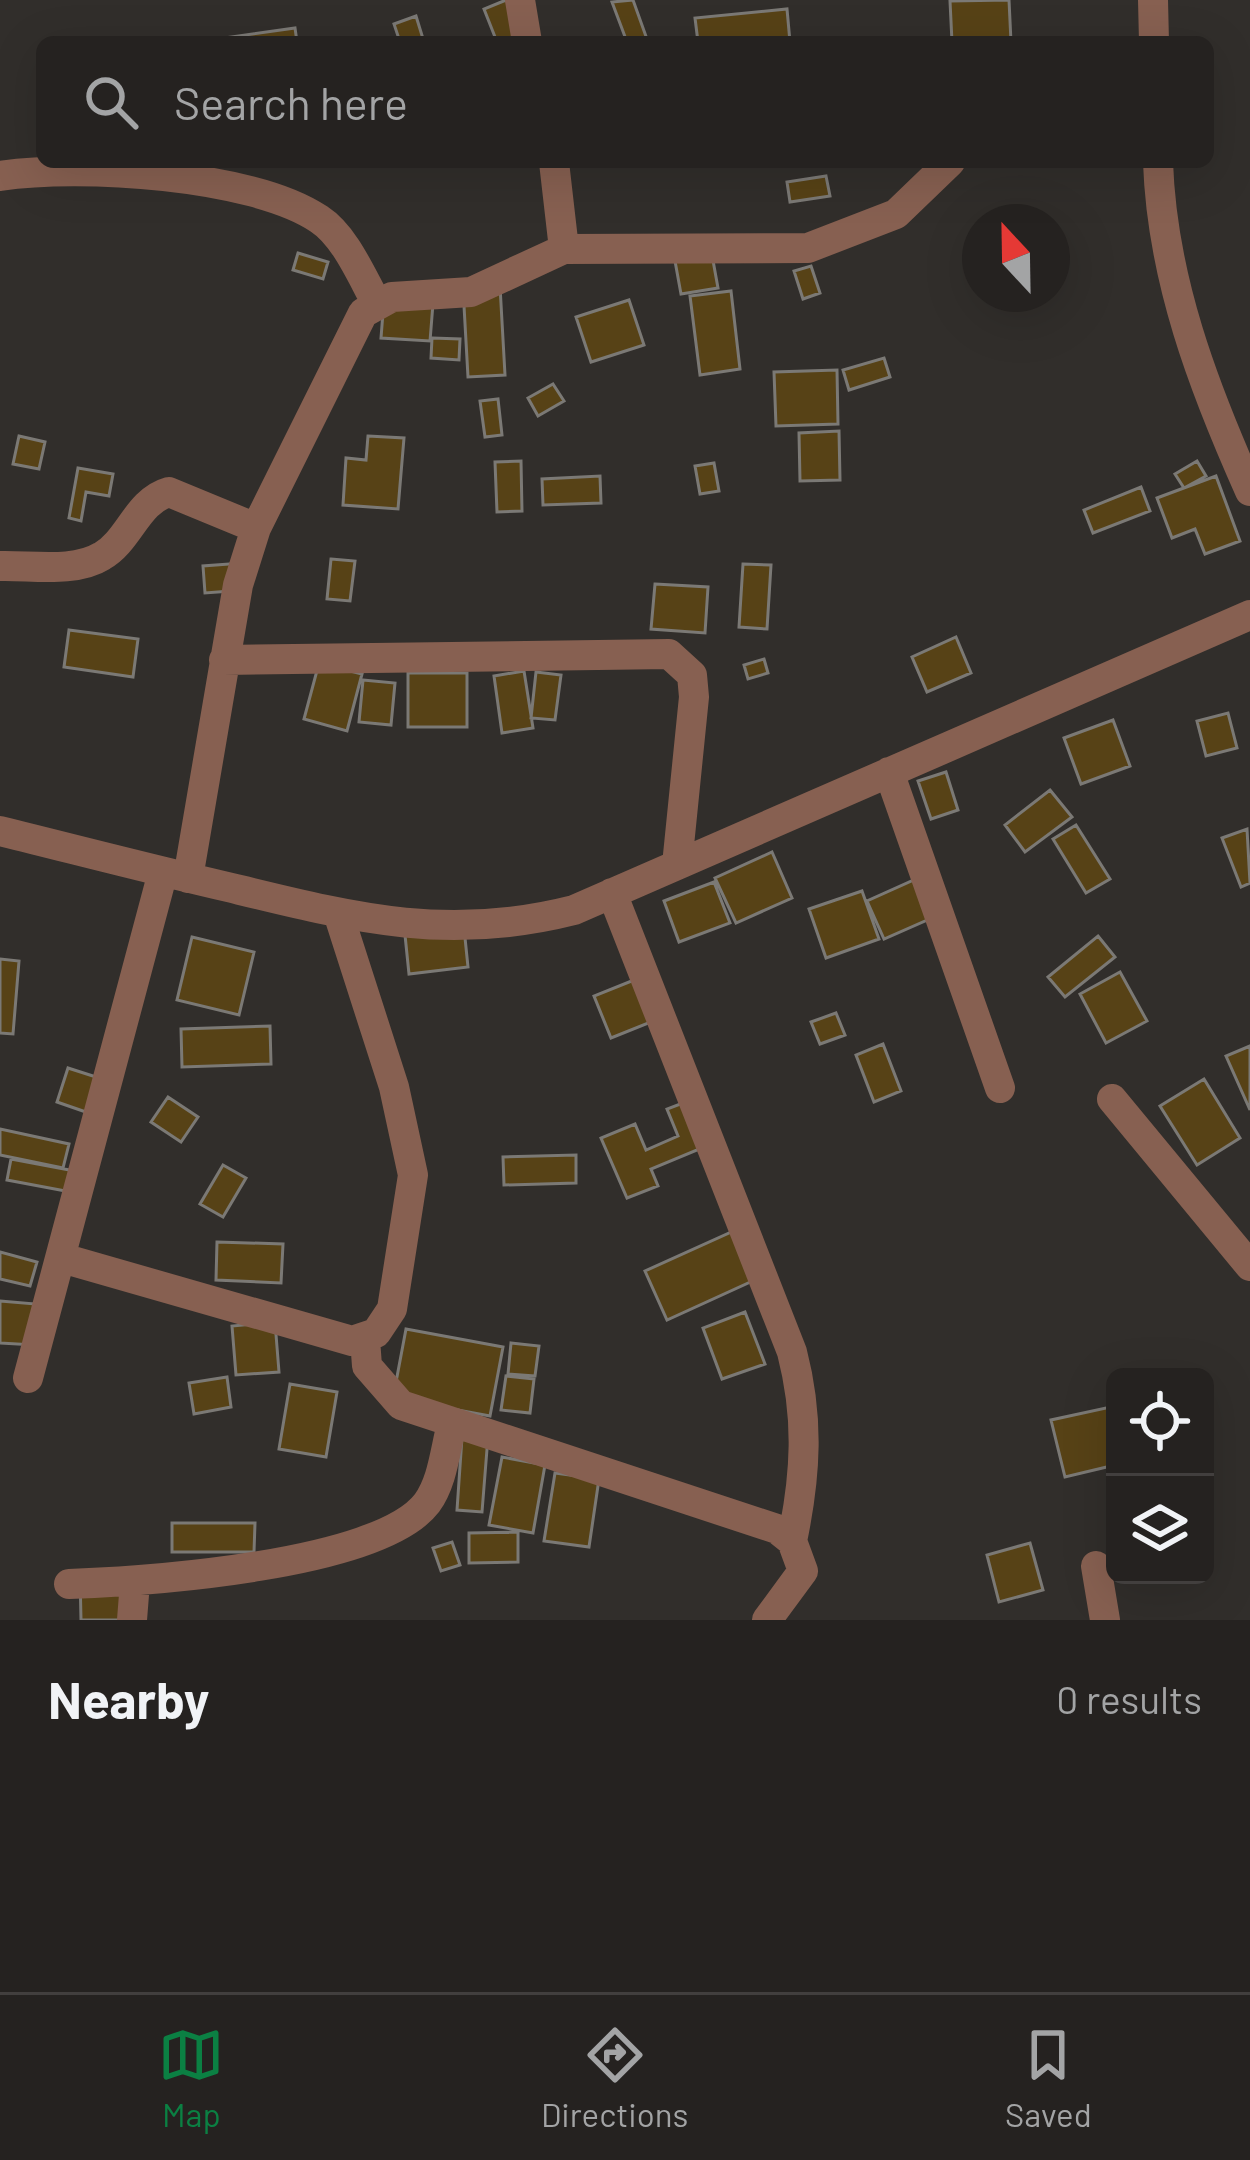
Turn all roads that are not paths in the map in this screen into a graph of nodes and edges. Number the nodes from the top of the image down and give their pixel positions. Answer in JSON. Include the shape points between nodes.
{"nodes":[{"id":1,"x":520,"y":0,"type":"edge"},
{"id":2,"x":1153,"y":0,"type":"edge"},
{"id":3,"x":526,"y":36,"type":"edge"},
{"id":4,"x":1154,"y":36,"type":"edge"},
{"id":5,"x":555,"y":168,"type":"edge"},
{"id":6,"x":944,"y":168,"type":"edge"},
{"id":7,"x":1158,"y":168,"type":"edge"},
{"id":8,"x":0,"y":176,"type":"edge"},
{"id":9,"x":564,"y":249,"type":"junction"},
{"id":10,"x":376,"y":302,"type":"junction"},
{"id":11,"x":1250,"y":490,"type":"edge"},
{"id":12,"x":256,"y":528,"type":"junction"},
{"id":13,"x":0,"y":566,"type":"edge"},
{"id":14,"x":1250,"y":615,"type":"edge"},
{"id":15,"x":224,"y":660,"type":"junction"},
{"id":16,"x":889,"y":772,"type":"junction"},
{"id":17,"x":0,"y":831,"type":"edge"},
{"id":18,"x":676,"y":865,"type":"junction"},
{"id":19,"x":176,"y":875,"type":"junction"},
{"id":20,"x":612,"y":893,"type":"junction"},
{"id":21,"x":339,"y":916,"type":"junction"},
{"id":22,"x":1000,"y":1088,"type":"dead end"},
{"id":23,"x":1112,"y":1099,"type":"dead end"},
{"id":24,"x":62,"y":1258,"type":"junction"},
{"id":25,"x":1250,"y":1266,"type":"edge"},
{"id":26,"x":365,"y":1339,"type":"junction"},
{"id":27,"x":28,"y":1378,"type":"dead end"},
{"id":28,"x":452,"y":1424,"type":"junction"},
{"id":29,"x":792,"y":1541,"type":"junction"},
{"id":30,"x":1096,"y":1566,"type":"dead end"},
{"id":31,"x":135,"y":1582,"type":"junction"},
{"id":32,"x":69,"y":1584,"type":"dead end"},
{"id":33,"x":132,"y":1620,"type":"edge"},
{"id":34,"x":767,"y":1620,"type":"edge"},
{"id":35,"x":1105,"y":1620,"type":"edge"}],
"edges":[{"from":1,"to":3,"type":"street"},
{"from":2,"to":4,"type":"street"},
{"from":5,"to":9,"type":"street"},
{"from":6,"to":9,"type":"street","via":[[896,214],[808,248]]},
{"from":7,"to":11,"type":"street","via":[[1182,315]]},
{"from":8,"to":10,"type":"street","via":[[100,170],[288,202],[322,220]]},
{"from":9,"to":10,"type":"street","via":[[471,292]]},
{"from":10,"to":12,"type":"street","via":[[352,330]]},
{"from":12,"to":13,"type":"street","via":[[169,492],[100,558]]},
{"from":12,"to":15,"type":"street"},
{"from":14,"to":16,"type":"street"},
{"from":15,"to":18,"type":"street","via":[[669,654],[685,663],[694,697]]},
{"from":15,"to":19,"type":"street"},
{"from":16,"to":18,"type":"street"},
{"from":16,"to":22,"type":"street"},
{"from":17,"to":19,"type":"street"},
{"from":18,"to":20,"type":"street"},
{"from":19,"to":21,"type":"street"},
{"from":19,"to":24,"type":"street"},
{"from":20,"to":21,"type":"street","via":[[523,923],[467,928]]},
{"from":20,"to":29,"type":"street","via":[[792,1352],[804,1397],[806,1470]]},
{"from":21,"to":26,"type":"street","via":[[413,1175],[392,1310]]},
{"from":23,"to":25,"type":"street"},
{"from":24,"to":26,"type":"street"},
{"from":24,"to":27,"type":"street"},
{"from":26,"to":28,"type":"street","via":[[367,1366],[384,1392]]},
{"from":28,"to":29,"type":"street","via":[[777,1529]]},
{"from":28,"to":31,"type":"street","via":[[426,1503],[381,1534],[241,1570]]},
{"from":29,"to":34,"type":"street","via":[[803,1571]]},
{"from":30,"to":35,"type":"street"},
{"from":31,"to":32,"type":"street"},
{"from":31,"to":33,"type":"street"}]}
